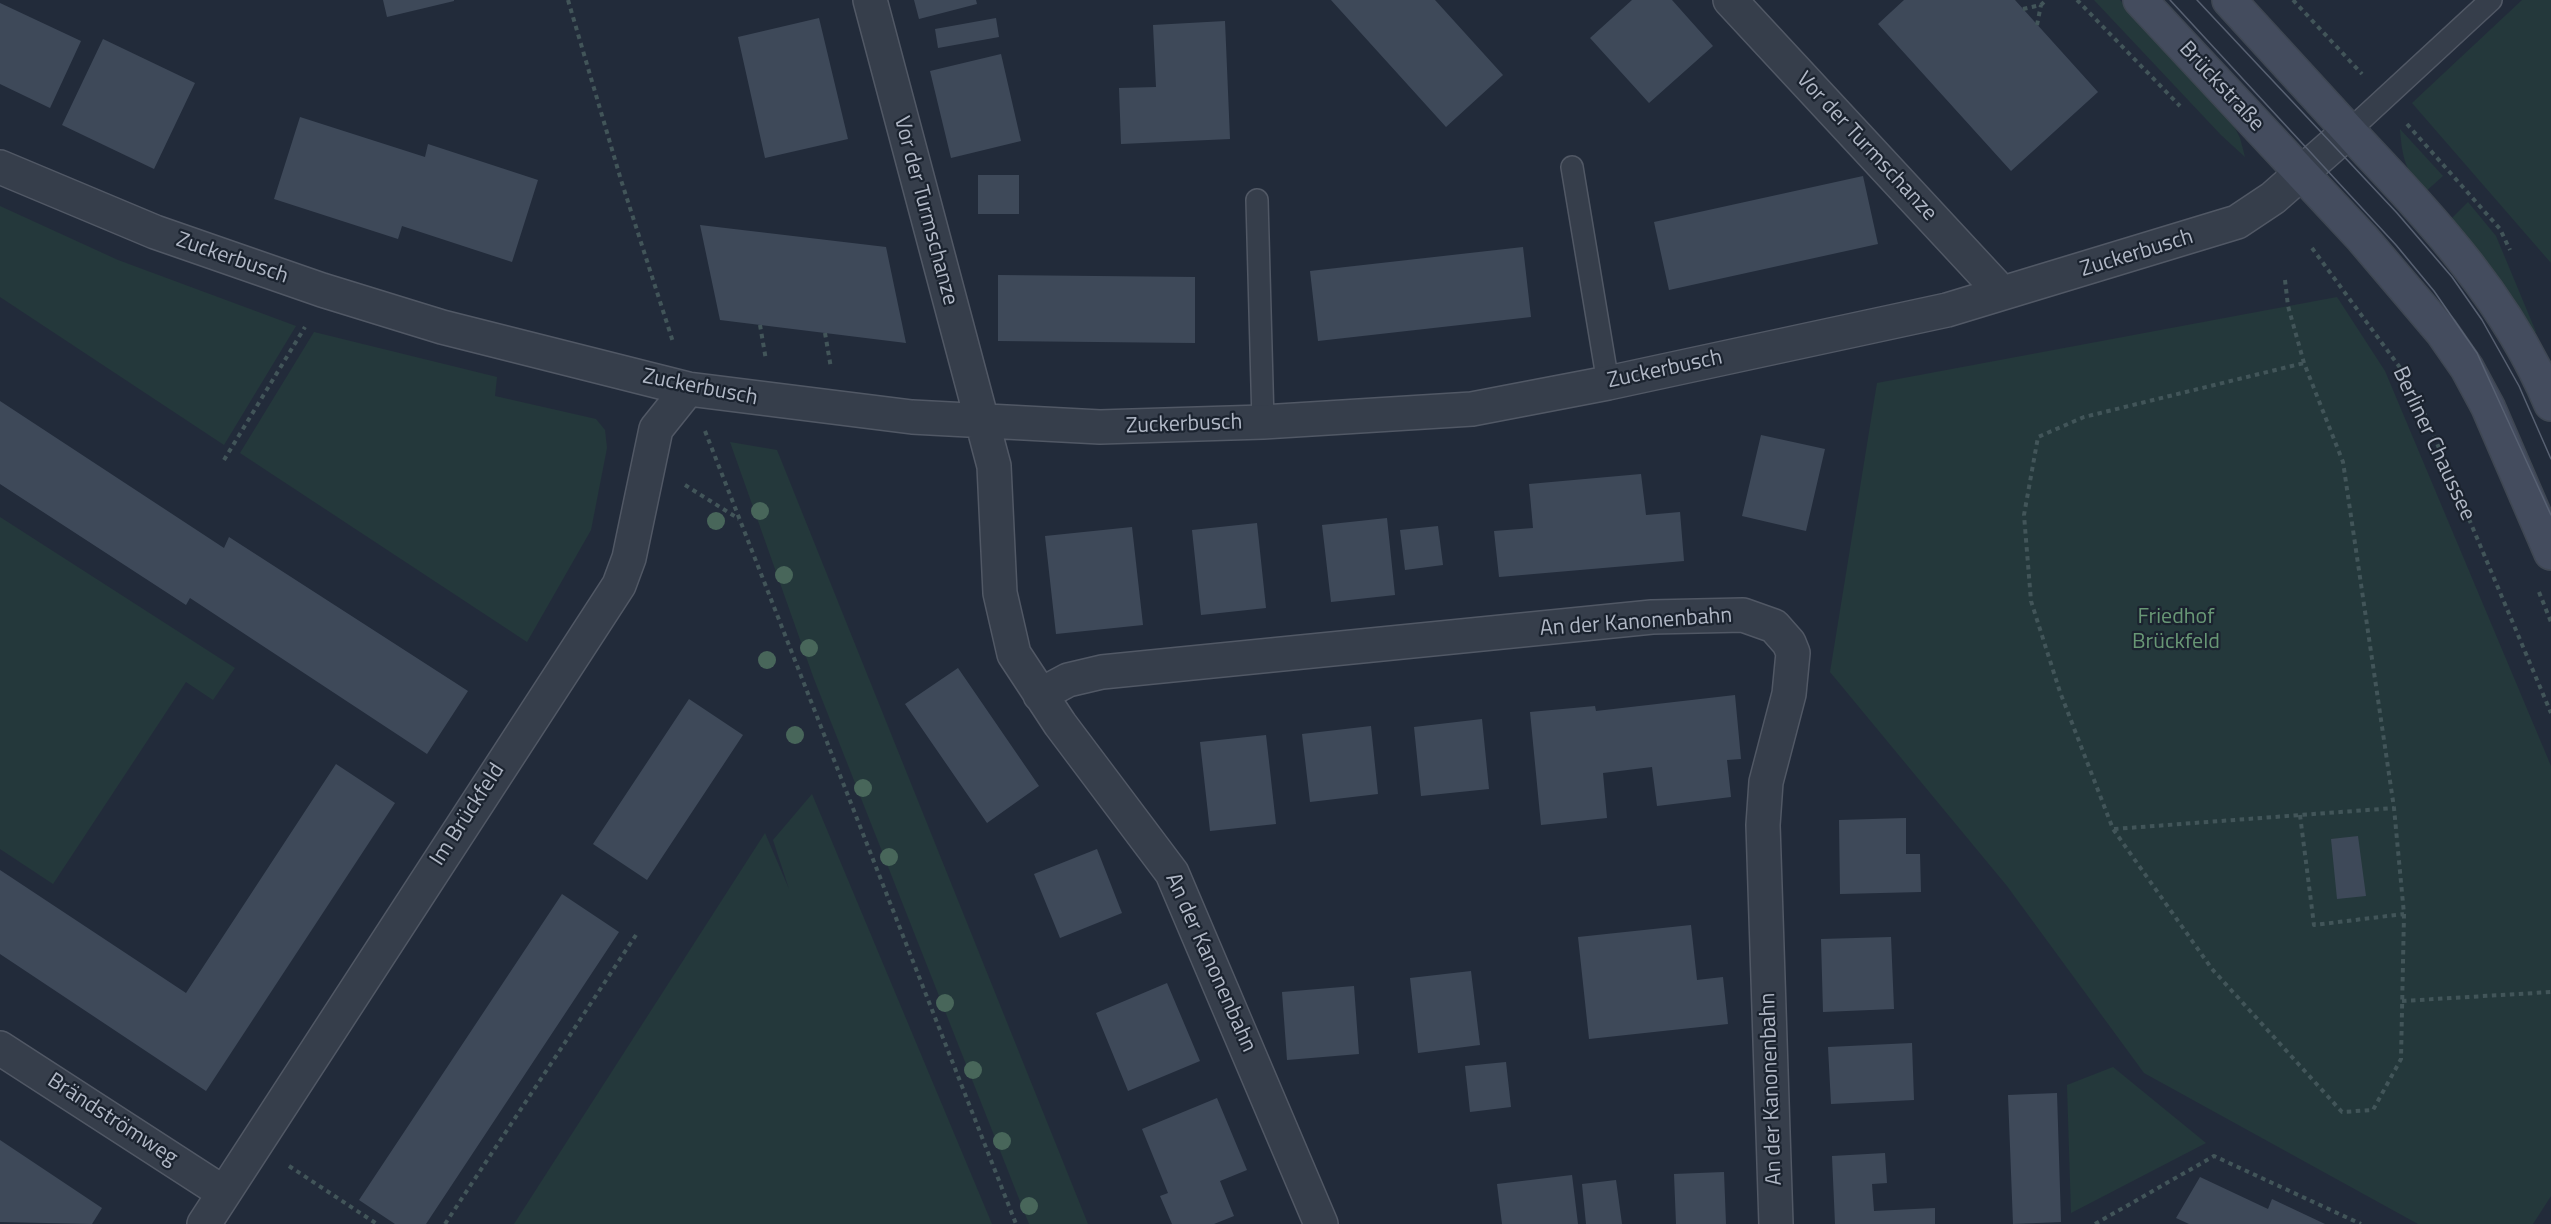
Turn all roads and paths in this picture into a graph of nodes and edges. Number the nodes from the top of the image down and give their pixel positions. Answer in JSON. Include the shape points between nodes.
{"nodes":[{"id":1,"x":568,"y":0,"type":"edge"},
{"id":2,"x":870,"y":0,"type":"edge"},
{"id":3,"x":1730,"y":0,"type":"edge"},
{"id":4,"x":2046,"y":0,"type":"edge"},
{"id":5,"x":2140,"y":0,"type":"edge"},
{"id":6,"x":2229,"y":0,"type":"edge"},
{"id":7,"x":2293,"y":0,"type":"edge"},
{"id":8,"x":2491,"y":0,"type":"edge"},
{"id":9,"x":2041,"y":5,"type":"junction"},
{"id":10,"x":2023,"y":9,"type":"dead end"},
{"id":11,"x":2037,"y":25,"type":"dead end"},
{"id":12,"x":2361,"y":74,"type":"dead end"},
{"id":13,"x":2349,"y":131,"type":"junction"},
{"id":14,"x":0,"y":167,"type":"edge"},
{"id":15,"x":1572,"y":167,"type":"dead end"},
{"id":16,"x":2301,"y":174,"type":"junction"},
{"id":17,"x":2273,"y":198,"type":"junction"},
{"id":18,"x":1257,"y":200,"type":"dead end"},
{"id":19,"x":2285,"y":280,"type":"dead end"},
{"id":20,"x":2002,"y":293,"type":"junction"},
{"id":21,"x":308,"y":321,"type":"dead end"},
{"id":22,"x":760,"y":325,"type":"dead end"},
{"id":23,"x":825,"y":333,"type":"dead end"},
{"id":24,"x":665,"y":344,"type":"dead end"},
{"id":25,"x":2304,"y":363,"type":"junction"},
{"id":26,"x":768,"y":366,"type":"dead end"},
{"id":27,"x":834,"y":378,"type":"dead end"},
{"id":28,"x":1608,"y":383,"type":"junction"},
{"id":29,"x":688,"y":389,"type":"junction"},
{"id":30,"x":2551,"y":404,"type":"edge"},
{"id":31,"x":982,"y":421,"type":"junction"},
{"id":32,"x":1263,"y":422,"type":"junction"},
{"id":33,"x":224,"y":460,"type":"dead end"},
{"id":34,"x":678,"y":481,"type":"dead end"},
{"id":35,"x":740,"y":520,"type":"junction"},
{"id":36,"x":2551,"y":553,"type":"edge"},
{"id":37,"x":1040,"y":695,"type":"junction"},
{"id":38,"x":2551,"y":713,"type":"edge"},
{"id":39,"x":2394,"y":808,"type":"junction"},
{"id":40,"x":2300,"y":815,"type":"junction"},
{"id":41,"x":2113,"y":829,"type":"junction"},
{"id":42,"x":2404,"y":914,"type":"junction"},
{"id":43,"x":636,"y":935,"type":"dead end"},
{"id":44,"x":2551,"y":992,"type":"edge"},
{"id":45,"x":2402,"y":1001,"type":"junction"},
{"id":46,"x":0,"y":1048,"type":"edge"},
{"id":47,"x":256,"y":1144,"type":"junction"},
{"id":48,"x":224,"y":1193,"type":"junction"},
{"id":49,"x":204,"y":1224,"type":"edge"},
{"id":50,"x":377,"y":1224,"type":"edge"},
{"id":51,"x":446,"y":1224,"type":"edge"},
{"id":52,"x":1016,"y":1224,"type":"edge"},
{"id":53,"x":1321,"y":1224,"type":"edge"},
{"id":54,"x":1776,"y":1224,"type":"edge"},
{"id":55,"x":2095,"y":1224,"type":"edge"},
{"id":56,"x":2361,"y":1224,"type":"edge"}],
"edges":[{"from":1,"to":24,"type":"path","via":[[675,346]]},
{"from":2,"to":31,"type":"street","name":"Vor der Turmschanze"},
{"from":3,"to":20,"type":"street","name":"Vor der Turmschanze"},
{"from":4,"to":9,"type":"path"},
{"from":5,"to":16,"type":"main road","name":"Brückstraße"},
{"from":6,"to":13,"type":"main road"},
{"from":7,"to":12,"type":"path"},
{"from":8,"to":13,"type":"lane"},
{"from":9,"to":10,"type":"path"},
{"from":9,"to":11,"type":"path"},
{"from":13,"to":16,"type":"street","name":"Zuckerbusch"},
{"from":13,"to":30,"type":"main road","via":[[2429,217],[2492,294],[2529,354]]},
{"from":14,"to":29,"type":"street","name":"Zuckerbusch","via":[[154,232],[322,290],[442,327]]},
{"from":15,"to":28,"type":"lane"},
{"from":16,"to":17,"type":"street","name":"Zuckerbusch"},
{"from":16,"to":36,"type":"main road","via":[[2428,314],[2467,368],[2506,445]]},
{"from":17,"to":20,"type":"street","name":"Zuckerbusch","via":[[2249,216],[2223,227]]},
{"from":17,"to":38,"type":"path","name":"Berliner Chaussee","via":[[2404,373]]},
{"from":18,"to":32,"type":"lane"},
{"from":19,"to":25,"type":"path"},
{"from":20,"to":28,"type":"street","name":"Zuckerbusch","via":[[1894,322]]},
{"from":21,"to":33,"type":"path"},
{"from":22,"to":26,"type":"path"},
{"from":23,"to":27,"type":"path"},
{"from":25,"to":39,"type":"path","via":[[2343,462]]},
{"from":25,"to":41,"type":"path","via":[[2085,417],[2038,436],[2024,515],[2031,601],[2060,693]]},
{"from":28,"to":32,"type":"street","name":"Zuckerbusch","via":[[1472,409]]},
{"from":29,"to":31,"type":"street","name":"Zuckerbusch","via":[[849,410]]},
{"from":29,"to":35,"type":"path"},
{"from":29,"to":47,"type":"street","name":"Im Brückfeld","via":[[656,429],[629,558],[619,585]]},
{"from":31,"to":32,"type":"street","name":"Zuckerbusch","via":[[1100,427]]},
{"from":31,"to":37,"type":"street","name":"An der Kanonenbahn","via":[[994,466],[1000,592],[1008,634],[1014,654]]},
{"from":34,"to":35,"type":"path"},
{"from":35,"to":52,"type":"path"},
{"from":37,"to":53,"type":"street","name":"An der Kanonenbahn","via":[[1172,873]]},
{"from":37,"to":54,"type":"street","name":"An der Kanonenbahn","via":[[1068,680],[1102,672],[1652,617],[1743,615],[1774,626],[1793,653],[1789,694],[1766,782],[1762,825]]},
{"from":39,"to":40,"type":"path"},
{"from":39,"to":42,"type":"path"},
{"from":40,"to":41,"type":"path"},
{"from":40,"to":42,"type":"path","via":[[2314,925]]},
{"from":41,"to":45,"type":"path","via":[[2212,969],[2342,1112],[2373,1110],[2401,1059]]},
{"from":42,"to":45,"type":"path"},
{"from":43,"to":51,"type":"path"},
{"from":44,"to":45,"type":"path"},
{"from":46,"to":48,"type":"street","name":"Brändströmweg"},
{"from":47,"to":48,"type":"street","name":"Im Brückfeld"},
{"from":47,"to":50,"type":"path"},
{"from":48,"to":49,"type":"street","name":"Im Brückfeld"},
{"from":55,"to":56,"type":"path","via":[[2214,1156]]}]}
